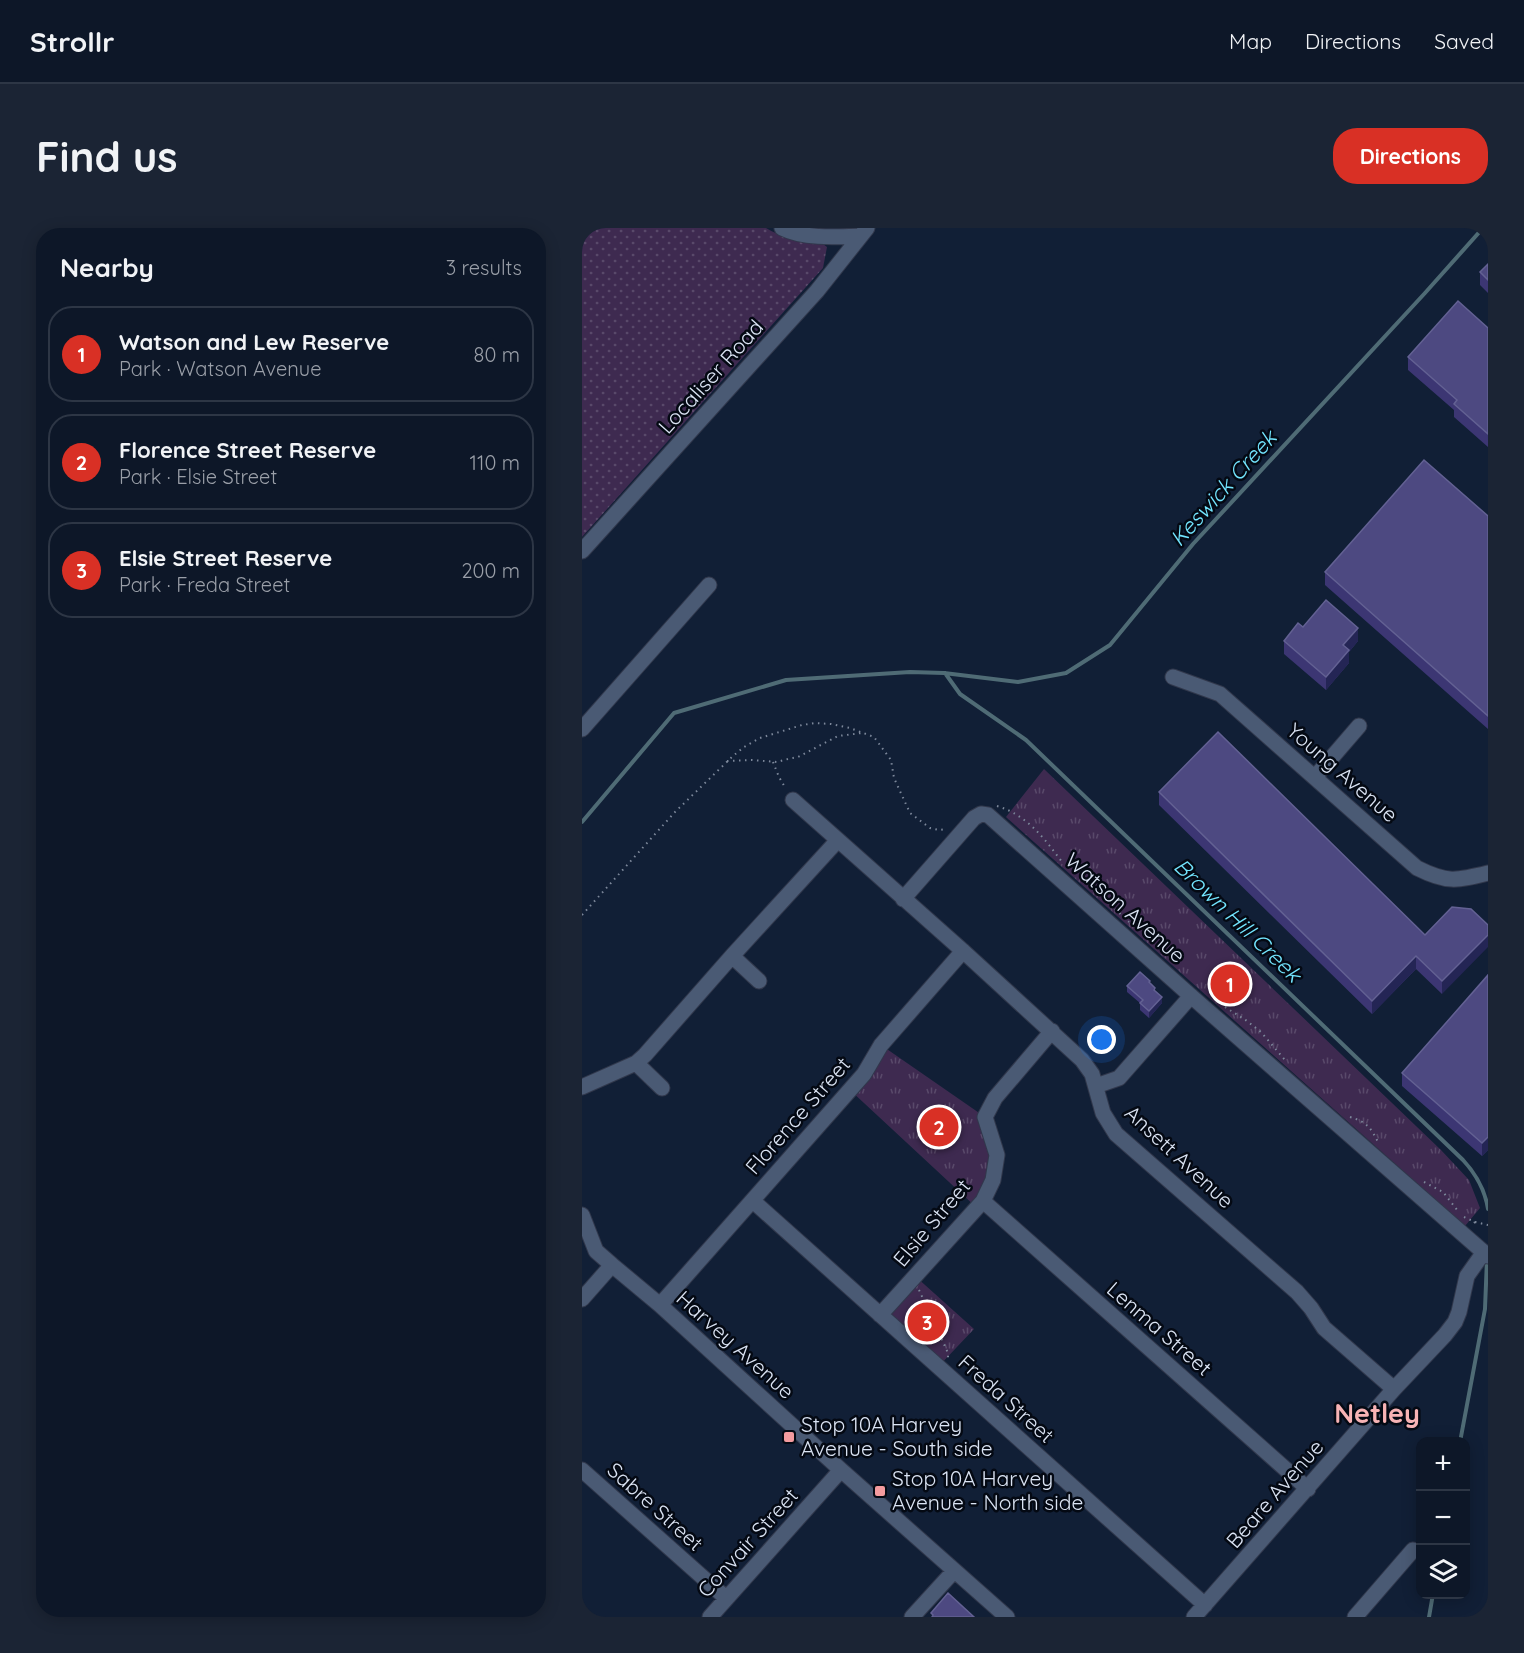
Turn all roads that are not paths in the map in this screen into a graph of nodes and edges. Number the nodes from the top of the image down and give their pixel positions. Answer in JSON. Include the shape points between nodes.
{"nodes":[{"id":1,"x":782,"y":228,"type":"edge"},
{"id":2,"x":827,"y":232,"type":"edge"},
{"id":3,"x":863,"y":232,"type":"edge"},
{"id":4,"x":582,"y":551,"type":"edge"},
{"id":5,"x":709,"y":585,"type":"dead end"},
{"id":6,"x":1173,"y":677,"type":"dead end"},
{"id":7,"x":1359,"y":726,"type":"dead end"},
{"id":8,"x":582,"y":729,"type":"edge"},
{"id":9,"x":1315,"y":777,"type":"junction"},
{"id":10,"x":793,"y":800,"type":"road end"},
{"id":11,"x":838,"y":840,"type":"junction"},
{"id":12,"x":1488,"y":873,"type":"edge"},
{"id":13,"x":903,"y":899,"type":"junction"},
{"id":14,"x":963,"y":951,"type":"junction"},
{"id":15,"x":732,"y":956,"type":"junction"},
{"id":16,"x":759,"y":981,"type":"dead end"},
{"id":17,"x":1191,"y":996,"type":"junction"},
{"id":18,"x":1052,"y":1031,"type":"junction"},
{"id":19,"x":636,"y":1064,"type":"junction"},
{"id":20,"x":1096,"y":1086,"type":"junction"},
{"id":21,"x":582,"y":1087,"type":"edge"},
{"id":22,"x":662,"y":1088,"type":"dead end"},
{"id":23,"x":753,"y":1201,"type":"junction"},
{"id":24,"x":983,"y":1201,"type":"junction"},
{"id":25,"x":582,"y":1215,"type":"edge"},
{"id":26,"x":1486,"y":1254,"type":"edge"},
{"id":27,"x":612,"y":1265,"type":"junction"},
{"id":28,"x":582,"y":1299,"type":"edge"},
{"id":29,"x":660,"y":1305,"type":"junction"},
{"id":30,"x":880,"y":1315,"type":"junction"},
{"id":31,"x":1394,"y":1389,"type":"junction"},
{"id":32,"x":582,"y":1470,"type":"edge"},
{"id":33,"x":841,"y":1470,"type":"junction"},
{"id":34,"x":1308,"y":1489,"type":"junction"},
{"id":35,"x":1413,"y":1550,"type":"dead end"},
{"id":36,"x":954,"y":1571,"type":"junction"},
{"id":37,"x":726,"y":1598,"type":"junction"},
{"id":38,"x":1205,"y":1605,"type":"junction"},
{"id":39,"x":710,"y":1617,"type":"edge"},
{"id":40,"x":912,"y":1617,"type":"edge"},
{"id":41,"x":1007,"y":1617,"type":"edge"},
{"id":42,"x":1194,"y":1617,"type":"edge"},
{"id":43,"x":1355,"y":1617,"type":"edge"}],
"edges":[{"from":1,"to":2,"type":"street"},
{"from":2,"to":3,"type":"street"},
{"from":3,"to":4,"type":"street","name":"Localiser Road","via":[[817,291]]},
{"from":5,"to":8,"type":"street"},
{"from":6,"to":9,"type":"street","name":"Young Avenue","via":[[1220,694]]},
{"from":7,"to":9,"type":"street"},
{"from":9,"to":12,"type":"street","name":"Young Avenue","via":[[1417,868],[1437,878],[1461,880]]},
{"from":10,"to":11,"type":"street","name":"Ansett Avenue"},
{"from":11,"to":13,"type":"street","name":"Ansett Avenue"},
{"from":11,"to":15,"type":"street"},
{"from":13,"to":14,"type":"street","name":"Ansett Avenue"},
{"from":13,"to":17,"type":"street","name":"Watson Avenue","via":[[974,818],[988,815]]},
{"from":14,"to":18,"type":"street","name":"Ansett Avenue"},
{"from":14,"to":23,"type":"street","name":"Florence Street","via":[[880,1045],[864,1074]]},
{"from":15,"to":16,"type":"street"},
{"from":15,"to":19,"type":"street"},
{"from":17,"to":20,"type":"street","via":[[1119,1078]]},
{"from":17,"to":26,"type":"street","name":"Watson Avenue"},
{"from":18,"to":20,"type":"street","name":"Ansett Avenue","via":[[1082,1060]]},
{"from":18,"to":24,"type":"street","name":"Elsie Street","via":[[995,1098],[986,1117],[997,1155],[993,1180]]},
{"from":19,"to":21,"type":"street"},
{"from":19,"to":22,"type":"street"},
{"from":20,"to":31,"type":"street","name":"Ansett Avenue","via":[[1103,1113],[1116,1134],[1297,1292],[1324,1328]]},
{"from":23,"to":29,"type":"street","name":"Florence Street"},
{"from":23,"to":30,"type":"street","name":"Freda Street"},
{"from":24,"to":30,"type":"street","name":"Elsie Street"},
{"from":24,"to":34,"type":"street","name":"Lenma Street"},
{"from":25,"to":27,"type":"street","name":"Harvey Avenue","via":[[596,1251]]},
{"from":26,"to":31,"type":"street","name":"Beare Avenue","via":[[1467,1276],[1455,1322]]},
{"from":27,"to":28,"type":"street"},
{"from":27,"to":29,"type":"street","name":"Harvey Avenue"},
{"from":29,"to":33,"type":"street","name":"Harvey Avenue"},
{"from":30,"to":38,"type":"street","name":"Freda Street"},
{"from":31,"to":34,"type":"street","name":"Beare Avenue"},
{"from":32,"to":37,"type":"street","name":"Sabre Street"},
{"from":33,"to":36,"type":"street","name":"Harvey Avenue"},
{"from":33,"to":37,"type":"street","name":"Convair Street"},
{"from":34,"to":38,"type":"street","name":"Beare Avenue"},
{"from":35,"to":43,"type":"street"},
{"from":36,"to":40,"type":"street"},
{"from":36,"to":41,"type":"street","name":"Harvey Avenue"},
{"from":37,"to":39,"type":"street","name":"Convair Street"},
{"from":38,"to":42,"type":"street","name":"Beare Avenue"}]}
